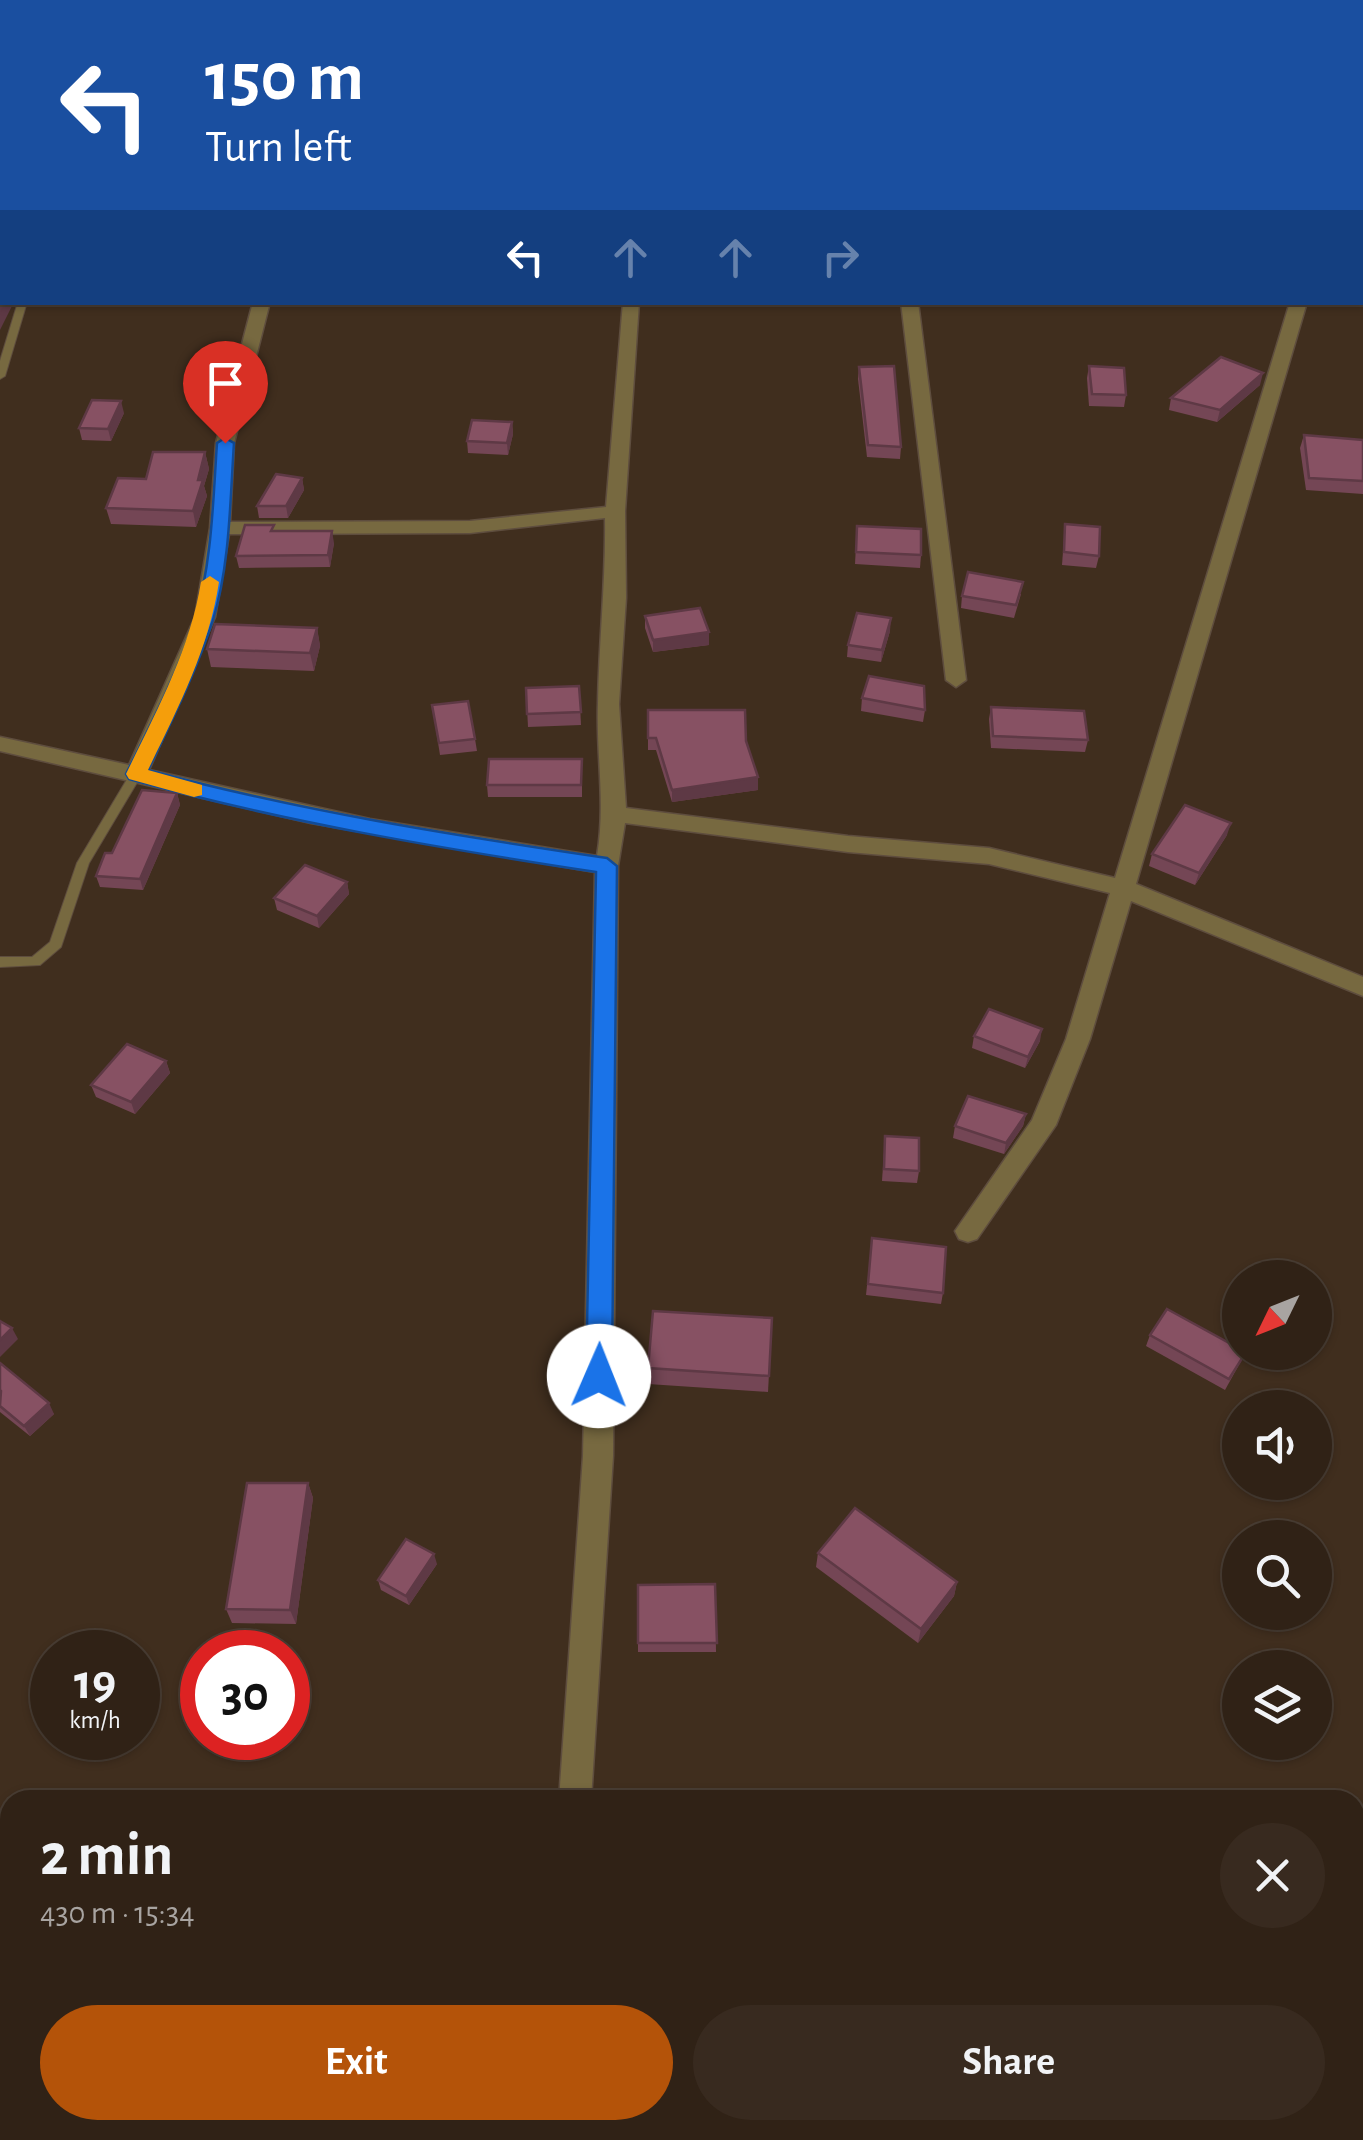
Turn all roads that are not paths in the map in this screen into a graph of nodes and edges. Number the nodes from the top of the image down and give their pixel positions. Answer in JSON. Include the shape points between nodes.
{"nodes":[{"id":1,"x":22,"y":305,"type":"edge"},
{"id":2,"x":261,"y":305,"type":"edge"},
{"id":3,"x":631,"y":305,"type":"edge"},
{"id":4,"x":908,"y":305,"type":"edge"},
{"id":5,"x":1298,"y":305,"type":"edge"},
{"id":6,"x":1298,"y":305,"type":"edge"},
{"id":7,"x":1290,"y":332,"type":"dead end"},
{"id":8,"x":0,"y":376,"type":"edge"},
{"id":9,"x":616,"y":511,"type":"junction"},
{"id":10,"x":220,"y":528,"type":"junction"},
{"id":11,"x":956,"y":680,"type":"dead end"},
{"id":12,"x":0,"y":744,"type":"edge"},
{"id":13,"x":136,"y":774,"type":"junction"},
{"id":14,"x":615,"y":814,"type":"junction"},
{"id":15,"x":607,"y":866,"type":"junction"},
{"id":16,"x":1125,"y":889,"type":"junction"},
{"id":17,"x":0,"y":962,"type":"edge"},
{"id":18,"x":1363,"y":986,"type":"edge"},
{"id":19,"x":968,"y":1231,"type":"dead end"},
{"id":20,"x":576,"y":1790,"type":"edge"}],
"edges":[{"from":1,"to":8,"type":"lane"},
{"from":2,"to":10,"type":"street","via":[[225,443]]},
{"from":3,"to":9,"type":"street"},
{"from":4,"to":11,"type":"street"},
{"from":5,"to":7,"type":"street"},
{"from":6,"to":16,"type":"street"},
{"from":9,"to":10,"type":"street","via":[[444,526]]},
{"from":9,"to":14,"type":"street","via":[[608,704]]},
{"from":10,"to":13,"type":"street","via":[[204,618]]},
{"from":12,"to":13,"type":"street"},
{"from":13,"to":15,"type":"street","via":[[420,838]]},
{"from":13,"to":17,"type":"lane","via":[[83,863],[56,944],[35,962]]},
{"from":14,"to":15,"type":"street"},
{"from":14,"to":16,"type":"street","via":[[988,856]]},
{"from":15,"to":20,"type":"street","via":[[598,1456]]},
{"from":16,"to":18,"type":"street"},
{"from":16,"to":19,"type":"street","via":[[1043,1125]]}]}
